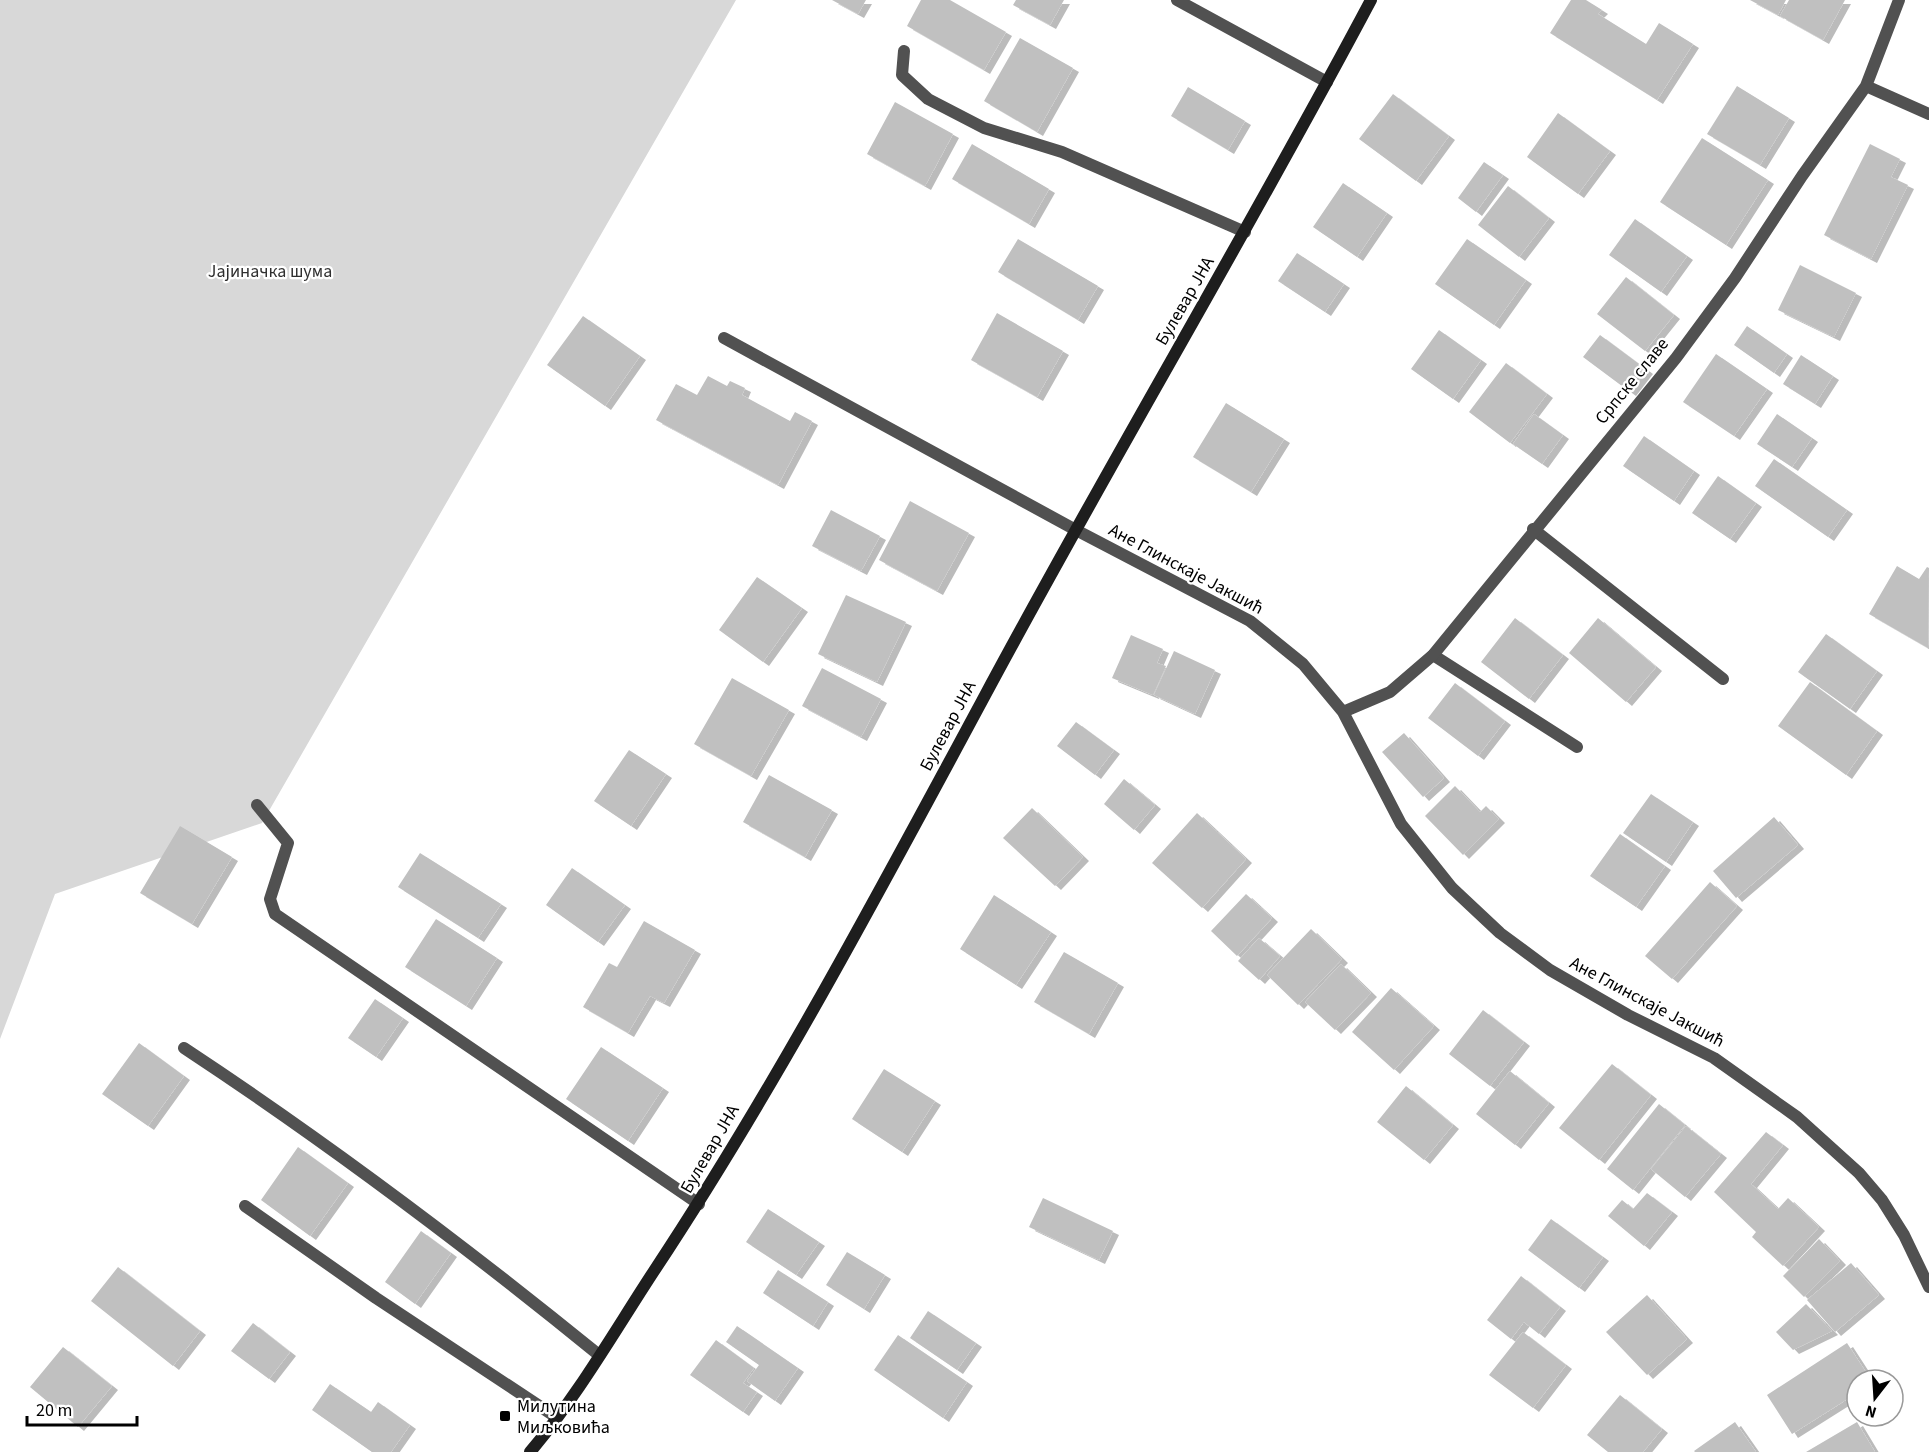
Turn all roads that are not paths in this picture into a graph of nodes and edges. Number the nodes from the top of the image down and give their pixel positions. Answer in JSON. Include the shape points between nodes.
{"nodes":[{"id":1,"x":1177,"y":0,"type":"edge"},
{"id":2,"x":1371,"y":0,"type":"edge"},
{"id":3,"x":1899,"y":0,"type":"edge"},
{"id":4,"x":904,"y":51,"type":"dead end"},
{"id":5,"x":1327,"y":82,"type":"junction"},
{"id":6,"x":1866,"y":86,"type":"junction"},
{"id":7,"x":1929,"y":114,"type":"edge"},
{"id":8,"x":1245,"y":232,"type":"junction"},
{"id":9,"x":724,"y":338,"type":"dead end"},
{"id":10,"x":1074,"y":529,"type":"junction"},
{"id":11,"x":1533,"y":529,"type":"junction"},
{"id":12,"x":1433,"y":655,"type":"junction"},
{"id":13,"x":1723,"y":679,"type":"dead end"},
{"id":14,"x":1343,"y":712,"type":"junction"},
{"id":15,"x":1576,"y":747,"type":"dead end"},
{"id":16,"x":257,"y":805,"type":"dead end"},
{"id":17,"x":184,"y":1048,"type":"dead end"},
{"id":18,"x":699,"y":1204,"type":"junction"},
{"id":19,"x":245,"y":1206,"type":"dead end"},
{"id":20,"x":1929,"y":1287,"type":"edge"},
{"id":21,"x":599,"y":1355,"type":"junction"},
{"id":22,"x":556,"y":1417,"type":"junction"},
{"id":23,"x":537,"y":1449,"type":"edge"}],
"edges":[{"from":1,"to":5,"type":"street"},
{"from":2,"to":5,"type":"main road","name":"Булевар ЈНА"},
{"from":3,"to":6,"type":"street","name":"Српске славе"},
{"from":4,"to":8,"type":"street","via":[[902,75],[928,99],[984,128],[1062,152]]},
{"from":5,"to":8,"type":"main road","name":"Булевар ЈНА"},
{"from":6,"to":7,"type":"street"},
{"from":6,"to":11,"type":"street","name":"Српске славе","via":[[1772,226],[1676,358]]},
{"from":8,"to":10,"type":"main road","name":"Булевар ЈНА"},
{"from":9,"to":10,"type":"street","name":"Ане Глинскаје Јакшић"},
{"from":10,"to":14,"type":"street","name":"Ане Глинскаје Јакшић","via":[[1250,621],[1303,664]]},
{"from":10,"to":18,"type":"main road","name":"Булевар ЈНА","via":[[877,897]]},
{"from":11,"to":12,"type":"street","name":"Српске славе"},
{"from":11,"to":13,"type":"street"},
{"from":12,"to":14,"type":"street","name":"Српске славе","via":[[1390,692]]},
{"from":12,"to":15,"type":"street"},
{"from":14,"to":20,"type":"street","name":"Ане Глинскаје Јакшић","via":[[1401,824],[1452,888],[1500,933],[1550,970],[1714,1058],[1797,1117],[1859,1173],[1882,1200],[1905,1235]]},
{"from":16,"to":18,"type":"street","via":[[288,843],[270,899],[275,914]]},
{"from":17,"to":21,"type":"street","via":[[289,1117],[425,1217]]},
{"from":18,"to":21,"type":"main road","name":"Булевар ЈНА"},
{"from":19,"to":22,"type":"street"},
{"from":21,"to":22,"type":"main road","name":"Булевар ЈНА"},
{"from":22,"to":23,"type":"main road","name":"Булевар ЈНА"}]}
